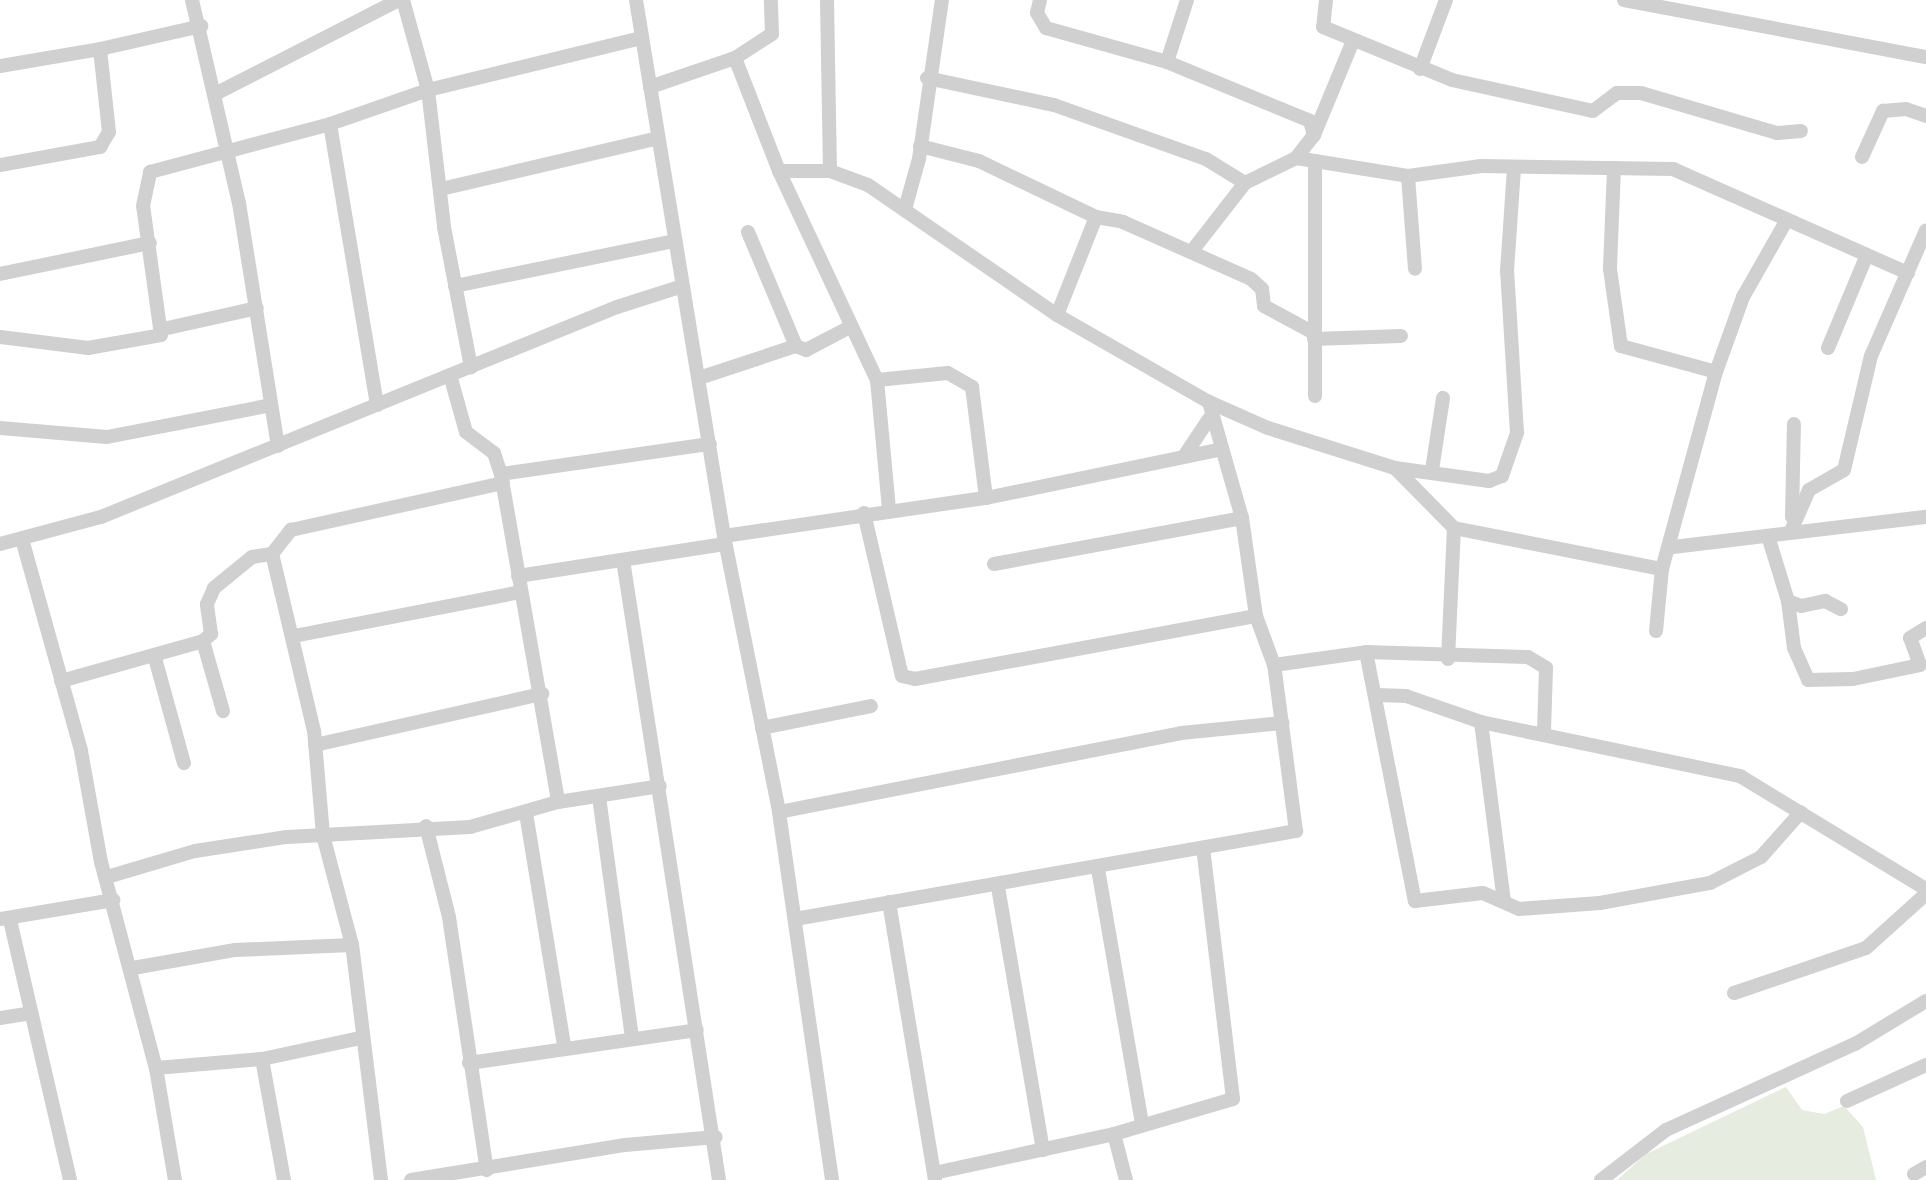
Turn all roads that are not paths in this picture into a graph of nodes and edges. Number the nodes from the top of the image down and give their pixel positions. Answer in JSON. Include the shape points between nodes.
{"nodes":[{"id":1,"x":401,"y":0,"type":"edge"},
{"id":2,"x":636,"y":0,"type":"edge"},
{"id":3,"x":771,"y":0,"type":"edge"},
{"id":4,"x":827,"y":0,"type":"edge"},
{"id":5,"x":942,"y":0,"type":"edge"},
{"id":6,"x":1040,"y":0,"type":"edge"},
{"id":7,"x":1186,"y":0,"type":"edge"},
{"id":8,"x":1326,"y":0,"type":"edge"},
{"id":9,"x":1446,"y":0,"type":"edge"},
{"id":10,"x":1624,"y":0,"type":"edge"},
{"id":11,"x":194,"y":1,"type":"edge"},
{"id":12,"x":201,"y":26,"type":"junction"},
{"id":13,"x":642,"y":38,"type":"junction"},
{"id":14,"x":1353,"y":41,"type":"junction"},
{"id":15,"x":100,"y":49,"type":"junction"},
{"id":16,"x":1926,"y":57,"type":"edge"},
{"id":17,"x":736,"y":58,"type":"junction"},
{"id":18,"x":1167,"y":62,"type":"junction"},
{"id":19,"x":0,"y":66,"type":"edge"},
{"id":20,"x":1420,"y":69,"type":"junction"},
{"id":21,"x":927,"y":78,"type":"junction"},
{"id":22,"x":650,"y":87,"type":"junction"},
{"id":23,"x":428,"y":90,"type":"junction"},
{"id":24,"x":215,"y":94,"type":"junction"},
{"id":25,"x":1926,"y":116,"type":"edge"},
{"id":26,"x":330,"y":124,"type":"junction"},
{"id":27,"x":1801,"y":131,"type":"dead end"},
{"id":28,"x":1314,"y":135,"type":"junction"},
{"id":29,"x":658,"y":138,"type":"junction"},
{"id":30,"x":920,"y":146,"type":"junction"},
{"id":31,"x":229,"y":152,"type":"junction"},
{"id":32,"x":1861,"y":157,"type":"dead end"},
{"id":33,"x":1296,"y":158,"type":"junction"},
{"id":34,"x":1315,"y":161,"type":"junction"},
{"id":35,"x":0,"y":165,"type":"edge"},
{"id":36,"x":1514,"y":167,"type":"junction"},
{"id":37,"x":1614,"y":168,"type":"junction"},
{"id":38,"x":779,"y":171,"type":"junction"},
{"id":39,"x":830,"y":171,"type":"junction"},
{"id":40,"x":1408,"y":176,"type":"junction"},
{"id":41,"x":1245,"y":183,"type":"junction"},
{"id":42,"x":441,"y":189,"type":"junction"},
{"id":43,"x":905,"y":209,"type":"junction"},
{"id":44,"x":1096,"y":217,"type":"junction"},
{"id":45,"x":1785,"y":223,"type":"junction"},
{"id":46,"x":1926,"y":230,"type":"edge"},
{"id":47,"x":748,"y":232,"type":"dead end"},
{"id":48,"x":674,"y":241,"type":"junction"},
{"id":49,"x":150,"y":243,"type":"junction"},
{"id":50,"x":1192,"y":251,"type":"junction"},
{"id":51,"x":1866,"y":257,"type":"junction"},
{"id":52,"x":1415,"y":269,"type":"dead end"},
{"id":53,"x":1908,"y":273,"type":"junction"},
{"id":54,"x":0,"y":274,"type":"edge"},
{"id":55,"x":455,"y":286,"type":"junction"},
{"id":56,"x":683,"y":286,"type":"junction"},
{"id":57,"x":257,"y":308,"type":"junction"},
{"id":58,"x":1058,"y":315,"type":"junction"},
{"id":59,"x":850,"y":327,"type":"junction"},
{"id":60,"x":163,"y":329,"type":"junction"},
{"id":61,"x":1314,"y":336,"type":"junction"},
{"id":62,"x":1401,"y":336,"type":"dead end"},
{"id":63,"x":0,"y":337,"type":"edge"},
{"id":64,"x":796,"y":346,"type":"junction"},
{"id":65,"x":1828,"y":348,"type":"dead end"},
{"id":66,"x":471,"y":367,"type":"junction"},
{"id":67,"x":1716,"y":372,"type":"junction"},
{"id":68,"x":450,"y":375,"type":"junction"},
{"id":69,"x":699,"y":378,"type":"junction"},
{"id":70,"x":877,"y":380,"type":"junction"},
{"id":71,"x":1315,"y":396,"type":"dead end"},
{"id":72,"x":1443,"y":398,"type":"dead end"},
{"id":73,"x":1209,"y":402,"type":"junction"},
{"id":74,"x":271,"y":405,"type":"junction"},
{"id":75,"x":377,"y":405,"type":"junction"},
{"id":76,"x":1209,"y":419,"type":"junction"},
{"id":77,"x":1794,"y":424,"type":"dead end"},
{"id":78,"x":0,"y":428,"type":"edge"},
{"id":79,"x":710,"y":444,"type":"junction"},
{"id":80,"x":278,"y":446,"type":"junction"},
{"id":81,"x":1222,"y":449,"type":"junction"},
{"id":82,"x":1185,"y":455,"type":"junction"},
{"id":83,"x":1395,"y":468,"type":"junction"},
{"id":84,"x":1432,"y":470,"type":"junction"},
{"id":85,"x":503,"y":478,"type":"junction"},
{"id":86,"x":986,"y":499,"type":"junction"},
{"id":87,"x":889,"y":509,"type":"junction"},
{"id":88,"x":864,"y":513,"type":"junction"},
{"id":89,"x":1926,"y":517,"type":"edge"},
{"id":90,"x":1242,"y":518,"type":"junction"},
{"id":91,"x":1454,"y":527,"type":"junction"},
{"id":92,"x":1791,"y":531,"type":"junction"},
{"id":93,"x":1768,"y":536,"type":"junction"},
{"id":94,"x":22,"y":539,"type":"junction"},
{"id":95,"x":724,"y":540,"type":"junction"},
{"id":96,"x":0,"y":544,"type":"edge"},
{"id":97,"x":1673,"y":547,"type":"junction"},
{"id":98,"x":272,"y":554,"type":"junction"},
{"id":99,"x":623,"y":560,"type":"junction"},
{"id":100,"x":994,"y":564,"type":"dead end"},
{"id":101,"x":1662,"y":569,"type":"junction"},
{"id":102,"x":518,"y":576,"type":"junction"},
{"id":103,"x":521,"y":592,"type":"junction"},
{"id":104,"x":1788,"y":601,"type":"junction"},
{"id":105,"x":1841,"y":609,"type":"dead end"},
{"id":106,"x":1256,"y":616,"type":"junction"},
{"id":107,"x":1926,"y":628,"type":"edge"},
{"id":108,"x":1656,"y":631,"type":"dead end"},
{"id":109,"x":295,"y":636,"type":"junction"},
{"id":110,"x":203,"y":641,"type":"junction"},
{"id":111,"x":1366,"y":652,"type":"junction"},
{"id":112,"x":155,"y":657,"type":"junction"},
{"id":113,"x":1448,"y":659,"type":"junction"},
{"id":114,"x":1274,"y":665,"type":"junction"},
{"id":115,"x":61,"y":681,"type":"junction"},
{"id":116,"x":542,"y":694,"type":"junction"},
{"id":117,"x":1377,"y":695,"type":"junction"},
{"id":118,"x":871,"y":706,"type":"dead end"},
{"id":119,"x":223,"y":711,"type":"dead end"},
{"id":120,"x":1481,"y":722,"type":"junction"},
{"id":121,"x":1283,"y":723,"type":"junction"},
{"id":122,"x":762,"y":728,"type":"junction"},
{"id":123,"x":1544,"y":733,"type":"junction"},
{"id":124,"x":315,"y":745,"type":"junction"},
{"id":125,"x":184,"y":763,"type":"dead end"},
{"id":126,"x":660,"y":786,"type":"junction"},
{"id":127,"x":599,"y":797,"type":"junction"},
{"id":128,"x":558,"y":802,"type":"junction"},
{"id":129,"x":779,"y":812,"type":"junction"},
{"id":130,"x":1801,"y":812,"type":"junction"},
{"id":131,"x":526,"y":813,"type":"junction"},
{"id":132,"x":426,"y":826,"type":"junction"},
{"id":133,"x":323,"y":835,"type":"junction"},
{"id":134,"x":1203,"y":848,"type":"junction"},
{"id":135,"x":1098,"y":869,"type":"junction"},
{"id":136,"x":107,"y":877,"type":"junction"},
{"id":137,"x":998,"y":887,"type":"junction"},
{"id":138,"x":1926,"y":892,"type":"edge"},
{"id":139,"x":113,"y":900,"type":"junction"},
{"id":140,"x":890,"y":902,"type":"junction"},
{"id":141,"x":1504,"y":902,"type":"junction"},
{"id":142,"x":795,"y":919,"type":"junction"},
{"id":143,"x":5,"y":920,"type":"edge"},
{"id":144,"x":352,"y":945,"type":"junction"},
{"id":145,"x":133,"y":968,"type":"junction"},
{"id":146,"x":1734,"y":993,"type":"dead end"},
{"id":147,"x":1926,"y":1001,"type":"edge"},
{"id":148,"x":30,"y":1013,"type":"junction"},
{"id":149,"x":0,"y":1018,"type":"edge"},
{"id":150,"x":697,"y":1030,"type":"junction"},
{"id":151,"x":360,"y":1038,"type":"junction"},
{"id":152,"x":632,"y":1038,"type":"junction"},
{"id":153,"x":564,"y":1046,"type":"junction"},
{"id":154,"x":262,"y":1059,"type":"junction"},
{"id":155,"x":469,"y":1063,"type":"junction"},
{"id":156,"x":1926,"y":1065,"type":"edge"},
{"id":157,"x":156,"y":1068,"type":"junction"},
{"id":158,"x":1847,"y":1101,"type":"dead end"},
{"id":159,"x":1142,"y":1123,"type":"junction"},
{"id":160,"x":1114,"y":1134,"type":"junction"},
{"id":161,"x":716,"y":1137,"type":"junction"},
{"id":162,"x":1043,"y":1150,"type":"junction"},
{"id":163,"x":487,"y":1170,"type":"junction"},
{"id":164,"x":934,"y":1177,"type":"edge"},
{"id":165,"x":70,"y":1180,"type":"edge"},
{"id":166,"x":175,"y":1180,"type":"edge"},
{"id":167,"x":284,"y":1180,"type":"edge"},
{"id":168,"x":381,"y":1180,"type":"edge"},
{"id":169,"x":411,"y":1180,"type":"edge"},
{"id":170,"x":719,"y":1180,"type":"edge"},
{"id":171,"x":832,"y":1180,"type":"edge"},
{"id":172,"x":1126,"y":1180,"type":"edge"},
{"id":173,"x":1601,"y":1180,"type":"edge"}],
"edges":[{"from":1,"to":23,"type":"street"},
{"from":1,"to":24,"type":"street"},
{"from":2,"to":13,"type":"street"},
{"from":3,"to":17,"type":"street","via":[[772,34]]},
{"from":4,"to":39,"type":"street"},
{"from":5,"to":21,"type":"street"},
{"from":6,"to":18,"type":"street","via":[[1037,13],[1046,27]]},
{"from":7,"to":18,"type":"street"},
{"from":8,"to":14,"type":"street","via":[[1323,27]]},
{"from":9,"to":20,"type":"street"},
{"from":10,"to":16,"type":"street"},
{"from":11,"to":12,"type":"street"},
{"from":12,"to":15,"type":"street"},
{"from":12,"to":24,"type":"street"},
{"from":13,"to":22,"type":"street"},
{"from":13,"to":23,"type":"street"},
{"from":14,"to":20,"type":"street"},
{"from":14,"to":28,"type":"street"},
{"from":15,"to":19,"type":"street"},
{"from":15,"to":35,"type":"street","via":[[109,132],[100,147]]},
{"from":17,"to":22,"type":"street"},
{"from":17,"to":38,"type":"street"},
{"from":18,"to":28,"type":"street","via":[[1310,121]]},
{"from":20,"to":27,"type":"street","via":[[1564,107],[1593,111],[1617,93],[1641,93],[1777,133]]},
{"from":21,"to":30,"type":"street"},
{"from":21,"to":41,"type":"street","via":[[1054,106],[1206,159]]},
{"from":22,"to":29,"type":"street"},
{"from":23,"to":26,"type":"street"},
{"from":23,"to":42,"type":"street"},
{"from":24,"to":31,"type":"street"},
{"from":25,"to":32,"type":"street","via":[[1906,109],[1884,111]]},
{"from":26,"to":31,"type":"street"},
{"from":26,"to":75,"type":"street"},
{"from":28,"to":33,"type":"street"},
{"from":29,"to":42,"type":"street"},
{"from":29,"to":48,"type":"street"},
{"from":30,"to":43,"type":"street"},
{"from":30,"to":44,"type":"street","via":[[979,161]]},
{"from":31,"to":49,"type":"street","via":[[164,167],[145,178]]},
{"from":31,"to":57,"type":"street"},
{"from":33,"to":34,"type":"street"},
{"from":33,"to":41,"type":"street"},
{"from":34,"to":40,"type":"street"},
{"from":34,"to":61,"type":"street"},
{"from":36,"to":37,"type":"street"},
{"from":36,"to":40,"type":"street"},
{"from":36,"to":84,"type":"street","via":[[1507,271],[1517,433],[1497,479]]},
{"from":37,"to":45,"type":"street","via":[[1691,174]]},
{"from":37,"to":67,"type":"street","via":[[1609,269],[1621,346]]},
{"from":38,"to":39,"type":"street"},
{"from":38,"to":59,"type":"street"},
{"from":39,"to":43,"type":"street"},
{"from":40,"to":52,"type":"street"},
{"from":41,"to":50,"type":"street"},
{"from":42,"to":55,"type":"street"},
{"from":43,"to":58,"type":"street"},
{"from":44,"to":50,"type":"street"},
{"from":44,"to":58,"type":"street"},
{"from":45,"to":51,"type":"street"},
{"from":45,"to":67,"type":"street","via":[[1743,297]]},
{"from":46,"to":53,"type":"street"},
{"from":47,"to":64,"type":"street"},
{"from":48,"to":55,"type":"street"},
{"from":48,"to":56,"type":"street"},
{"from":49,"to":54,"type":"street"},
{"from":49,"to":60,"type":"street"},
{"from":50,"to":61,"type":"street","via":[[1251,279],[1262,289],[1264,306]]},
{"from":51,"to":53,"type":"street"},
{"from":51,"to":65,"type":"street"},
{"from":53,"to":92,"type":"street","via":[[1871,356],[1844,470],[1809,489]]},
{"from":55,"to":66,"type":"street"},
{"from":56,"to":66,"type":"street"},
{"from":56,"to":69,"type":"street"},
{"from":57,"to":60,"type":"street"},
{"from":57,"to":74,"type":"street"},
{"from":58,"to":73,"type":"street"},
{"from":59,"to":64,"type":"street","via":[[806,349]]},
{"from":59,"to":70,"type":"street"},
{"from":60,"to":63,"type":"street","via":[[156,339],[88,348]]},
{"from":61,"to":62,"type":"street"},
{"from":61,"to":71,"type":"street"},
{"from":64,"to":69,"type":"street"},
{"from":66,"to":68,"type":"street"},
{"from":67,"to":97,"type":"street"},
{"from":68,"to":75,"type":"street"},
{"from":68,"to":85,"type":"street","via":[[466,432],[494,453]]},
{"from":69,"to":79,"type":"street"},
{"from":70,"to":86,"type":"street","via":[[947,373],[967,381]]},
{"from":70,"to":87,"type":"street"},
{"from":72,"to":84,"type":"street"},
{"from":73,"to":76,"type":"street"},
{"from":73,"to":83,"type":"street"},
{"from":74,"to":78,"type":"street","via":[[107,437]]},
{"from":74,"to":80,"type":"street"},
{"from":75,"to":80,"type":"street"},
{"from":76,"to":81,"type":"street"},
{"from":76,"to":82,"type":"street"},
{"from":77,"to":92,"type":"street"},
{"from":79,"to":85,"type":"street"},
{"from":79,"to":95,"type":"street"},
{"from":80,"to":94,"type":"street","via":[[101,517]]},
{"from":81,"to":82,"type":"street"},
{"from":81,"to":90,"type":"street"},
{"from":82,"to":86,"type":"street"},
{"from":83,"to":84,"type":"street"},
{"from":83,"to":91,"type":"street"},
{"from":85,"to":98,"type":"street","via":[[291,530]]},
{"from":85,"to":102,"type":"street"},
{"from":86,"to":87,"type":"street"},
{"from":87,"to":88,"type":"street"},
{"from":88,"to":95,"type":"street"},
{"from":88,"to":106,"type":"street","via":[[902,676],[915,679]]},
{"from":89,"to":92,"type":"street"},
{"from":90,"to":100,"type":"street"},
{"from":90,"to":106,"type":"street"},
{"from":91,"to":101,"type":"street"},
{"from":91,"to":113,"type":"street"},
{"from":92,"to":93,"type":"street"},
{"from":93,"to":97,"type":"street"},
{"from":93,"to":104,"type":"street"},
{"from":94,"to":96,"type":"street"},
{"from":94,"to":115,"type":"street"},
{"from":95,"to":99,"type":"street"},
{"from":95,"to":122,"type":"street"},
{"from":97,"to":101,"type":"street"},
{"from":98,"to":109,"type":"street"},
{"from":98,"to":110,"type":"street","via":[[252,557],[215,588],[207,604],[211,634]]},
{"from":99,"to":102,"type":"street"},
{"from":99,"to":126,"type":"street"},
{"from":101,"to":108,"type":"street"},
{"from":102,"to":103,"type":"street"},
{"from":103,"to":109,"type":"street"},
{"from":103,"to":116,"type":"street"},
{"from":104,"to":105,"type":"street","via":[[1801,606],[1825,601]]},
{"from":104,"to":107,"type":"street","via":[[1796,659],[1808,680],[1920,665],[1910,638]]},
{"from":106,"to":114,"type":"street"},
{"from":109,"to":124,"type":"street"},
{"from":110,"to":112,"type":"street"},
{"from":110,"to":119,"type":"street"},
{"from":111,"to":113,"type":"street"},
{"from":111,"to":114,"type":"street"},
{"from":111,"to":117,"type":"street"},
{"from":112,"to":115,"type":"street"},
{"from":112,"to":125,"type":"street"},
{"from":113,"to":123,"type":"street","via":[[1539,660],[1546,668]]},
{"from":114,"to":121,"type":"street"},
{"from":115,"to":136,"type":"street"},
{"from":116,"to":124,"type":"street"},
{"from":116,"to":128,"type":"street"},
{"from":117,"to":120,"type":"street","via":[[1406,696]]},
{"from":117,"to":141,"type":"street","via":[[1415,901],[1483,894]]},
{"from":118,"to":122,"type":"street"},
{"from":120,"to":123,"type":"street"},
{"from":120,"to":141,"type":"street"},
{"from":121,"to":129,"type":"street","via":[[1181,733]]},
{"from":121,"to":134,"type":"street","via":[[1296,831]]},
{"from":122,"to":129,"type":"street"},
{"from":123,"to":130,"type":"street","via":[[1740,776]]},
{"from":124,"to":133,"type":"street"},
{"from":126,"to":127,"type":"street"},
{"from":126,"to":150,"type":"street"},
{"from":127,"to":128,"type":"street"},
{"from":127,"to":152,"type":"street"},
{"from":128,"to":131,"type":"street"},
{"from":129,"to":142,"type":"street"},
{"from":130,"to":138,"type":"street"},
{"from":130,"to":141,"type":"street","via":[[1761,857],[1710,883],[1600,903],[1519,909]]},
{"from":131,"to":132,"type":"street","via":[[470,827]]},
{"from":131,"to":153,"type":"street"},
{"from":132,"to":133,"type":"street"},
{"from":132,"to":155,"type":"street","via":[[440,868]]},
{"from":133,"to":136,"type":"street","via":[[195,851]]},
{"from":133,"to":144,"type":"street"},
{"from":134,"to":135,"type":"street"},
{"from":134,"to":159,"type":"street","via":[[1233,1099]]},
{"from":135,"to":137,"type":"street"},
{"from":135,"to":159,"type":"street"},
{"from":136,"to":139,"type":"street"},
{"from":137,"to":140,"type":"street"},
{"from":137,"to":162,"type":"street"},
{"from":138,"to":146,"type":"street","via":[[1866,948]]},
{"from":139,"to":143,"type":"street"},
{"from":139,"to":145,"type":"street"},
{"from":140,"to":142,"type":"street"},
{"from":140,"to":164,"type":"street"},
{"from":142,"to":171,"type":"street"},
{"from":143,"to":148,"type":"street"},
{"from":144,"to":145,"type":"street","via":[[234,950]]},
{"from":144,"to":151,"type":"street"},
{"from":145,"to":157,"type":"street"},
{"from":147,"to":173,"type":"street","via":[[1855,1044],[1666,1130]]},
{"from":148,"to":149,"type":"street"},
{"from":148,"to":165,"type":"street","via":[[58,1106]]},
{"from":150,"to":152,"type":"street"},
{"from":150,"to":161,"type":"street"},
{"from":151,"to":154,"type":"street"},
{"from":151,"to":168,"type":"street"},
{"from":152,"to":153,"type":"street"},
{"from":153,"to":155,"type":"street"},
{"from":154,"to":157,"type":"street"},
{"from":154,"to":167,"type":"street"},
{"from":155,"to":163,"type":"street"},
{"from":156,"to":158,"type":"street"},
{"from":157,"to":166,"type":"street"},
{"from":159,"to":160,"type":"street"},
{"from":160,"to":162,"type":"street"},
{"from":160,"to":172,"type":"street"},
{"from":161,"to":163,"type":"street","via":[[625,1145]]},
{"from":161,"to":170,"type":"street"},
{"from":162,"to":164,"type":"street"},
{"from":163,"to":169,"type":"street"}]}
